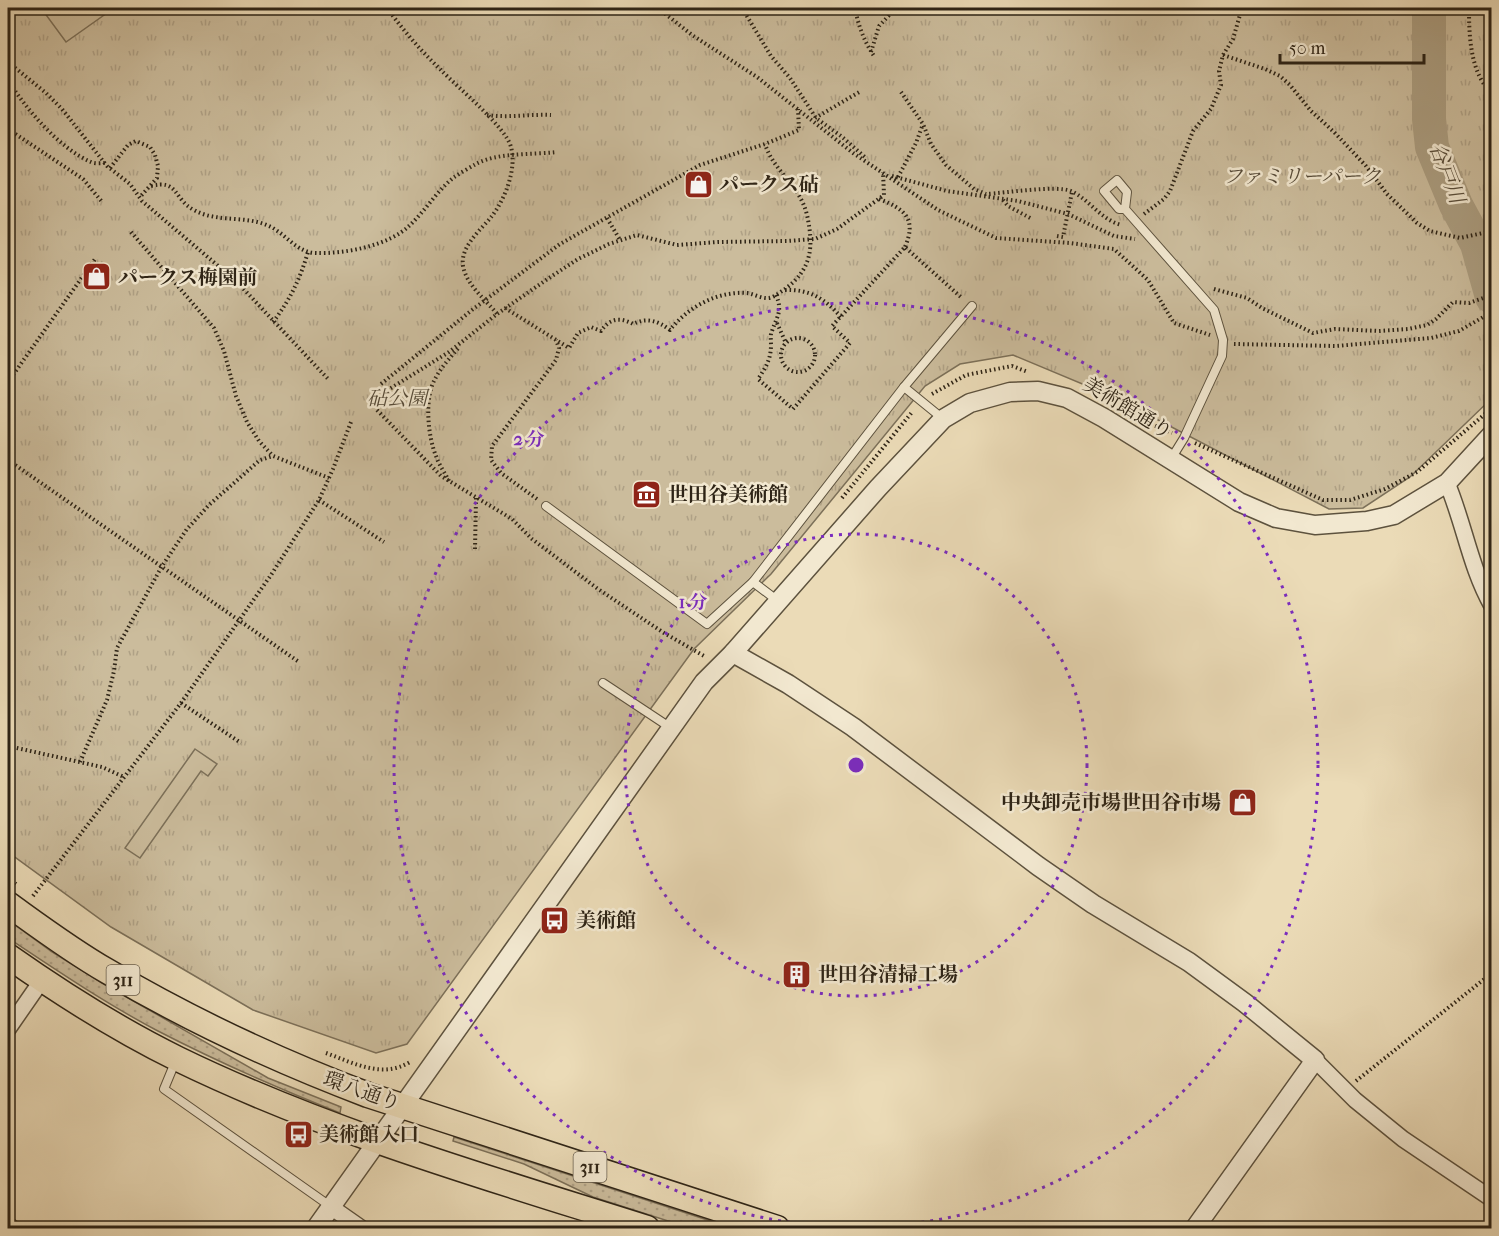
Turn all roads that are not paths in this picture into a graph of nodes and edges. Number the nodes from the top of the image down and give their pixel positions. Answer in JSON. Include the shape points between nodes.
{"nodes":[{"id":1,"x":1125,"y":209,"type":"dead end"},
{"id":2,"x":972,"y":306,"type":"road end"},
{"id":3,"x":904,"y":387,"type":"junction"},
{"id":4,"x":943,"y":419,"type":"junction"},
{"id":5,"x":1491,"y":434,"type":"edge"},
{"id":6,"x":1171,"y":460,"type":"junction"},
{"id":7,"x":1447,"y":483,"type":"junction"},
{"id":8,"x":546,"y":506,"type":"road end"},
{"id":9,"x":753,"y":582,"type":"junction"},
{"id":10,"x":779,"y":602,"type":"junction"},
{"id":11,"x":1491,"y":606,"type":"edge"},
{"id":12,"x":733,"y":653,"type":"junction"},
{"id":13,"x":603,"y":683,"type":"dead end"},
{"id":14,"x":671,"y":728,"type":"junction"},
{"id":15,"x":8,"y":904,"type":"edge"},
{"id":16,"x":8,"y":956,"type":"edge"},
{"id":17,"x":42,"y":980,"type":"junction"},
{"id":18,"x":8,"y":1029,"type":"edge"},
{"id":19,"x":177,"y":1058,"type":"junction"},
{"id":20,"x":1315,"y":1060,"type":"junction"},
{"id":21,"x":403,"y":1106,"type":"junction"},
{"id":22,"x":378,"y":1142,"type":"junction"},
{"id":23,"x":1491,"y":1199,"type":"edge"},
{"id":24,"x":331,"y":1207,"type":"junction"},
{"id":25,"x":8,"y":1225,"type":"edge"},
{"id":26,"x":12,"y":1228,"type":"edge"},
{"id":27,"x":316,"y":1228,"type":"edge"},
{"id":28,"x":362,"y":1228,"type":"edge"},
{"id":29,"x":647,"y":1228,"type":"edge"},
{"id":30,"x":777,"y":1228,"type":"edge"},
{"id":31,"x":1195,"y":1228,"type":"edge"}],
"edges":[{"from":1,"to":6,"type":"lane","via":[[1214,310],[1223,340],[1222,356]]},
{"from":2,"to":3,"type":"lane"},
{"from":3,"to":4,"type":"lane"},
{"from":3,"to":9,"type":"lane"},
{"from":4,"to":6,"type":"street","name":"美術館通り","via":[[980,400],[1010,392],[1038,391],[1068,398]]},
{"from":4,"to":10,"type":"street","name":"美術館通り"},
{"from":5,"to":7,"type":"street","name":"美術館通り"},
{"from":6,"to":7,"type":"street","name":"美術館通り","via":[[1239,502],[1276,518],[1316,525],[1394,515]]},
{"from":7,"to":11,"type":"street"},
{"from":8,"to":9,"type":"lane","via":[[707,624]]},
{"from":9,"to":10,"type":"lane"},
{"from":10,"to":12,"type":"street","name":"美術館通り"},
{"from":12,"to":14,"type":"street","name":"美術館通り","via":[[704,682]]},
{"from":12,"to":20,"type":"street","via":[[844,721],[1038,866],[1198,969]]},
{"from":13,"to":14,"type":"lane"},
{"from":14,"to":21,"type":"street","name":"美術館通り"},
{"from":15,"to":21,"type":"main road","name":"環八通り","number":"311","via":[[106,970],[183,1013],[312,1074]]},
{"from":16,"to":17,"type":"main road","name":"環八通り","number":"311"},
{"from":17,"to":18,"type":"street"},
{"from":17,"to":19,"type":"main road","name":"環八通り","number":"311"},
{"from":19,"to":22,"type":"main road","name":"環八通り","number":"311"},
{"from":19,"to":24,"type":"lane","via":[[164,1089]]},
{"from":20,"to":23,"type":"street","via":[[1403,1139]]},
{"from":20,"to":31,"type":"street"},
{"from":21,"to":22,"type":"street","name":"美術館通り"},
{"from":21,"to":30,"type":"main road","name":"環八通り","number":"311"},
{"from":22,"to":24,"type":"street","name":"美術館通り"},
{"from":22,"to":29,"type":"main road","name":"環八通り","number":"311"},
{"from":24,"to":27,"type":"street","name":"美術館通り"},
{"from":24,"to":28,"type":"street"},
{"from":25,"to":26,"type":"street"}]}
